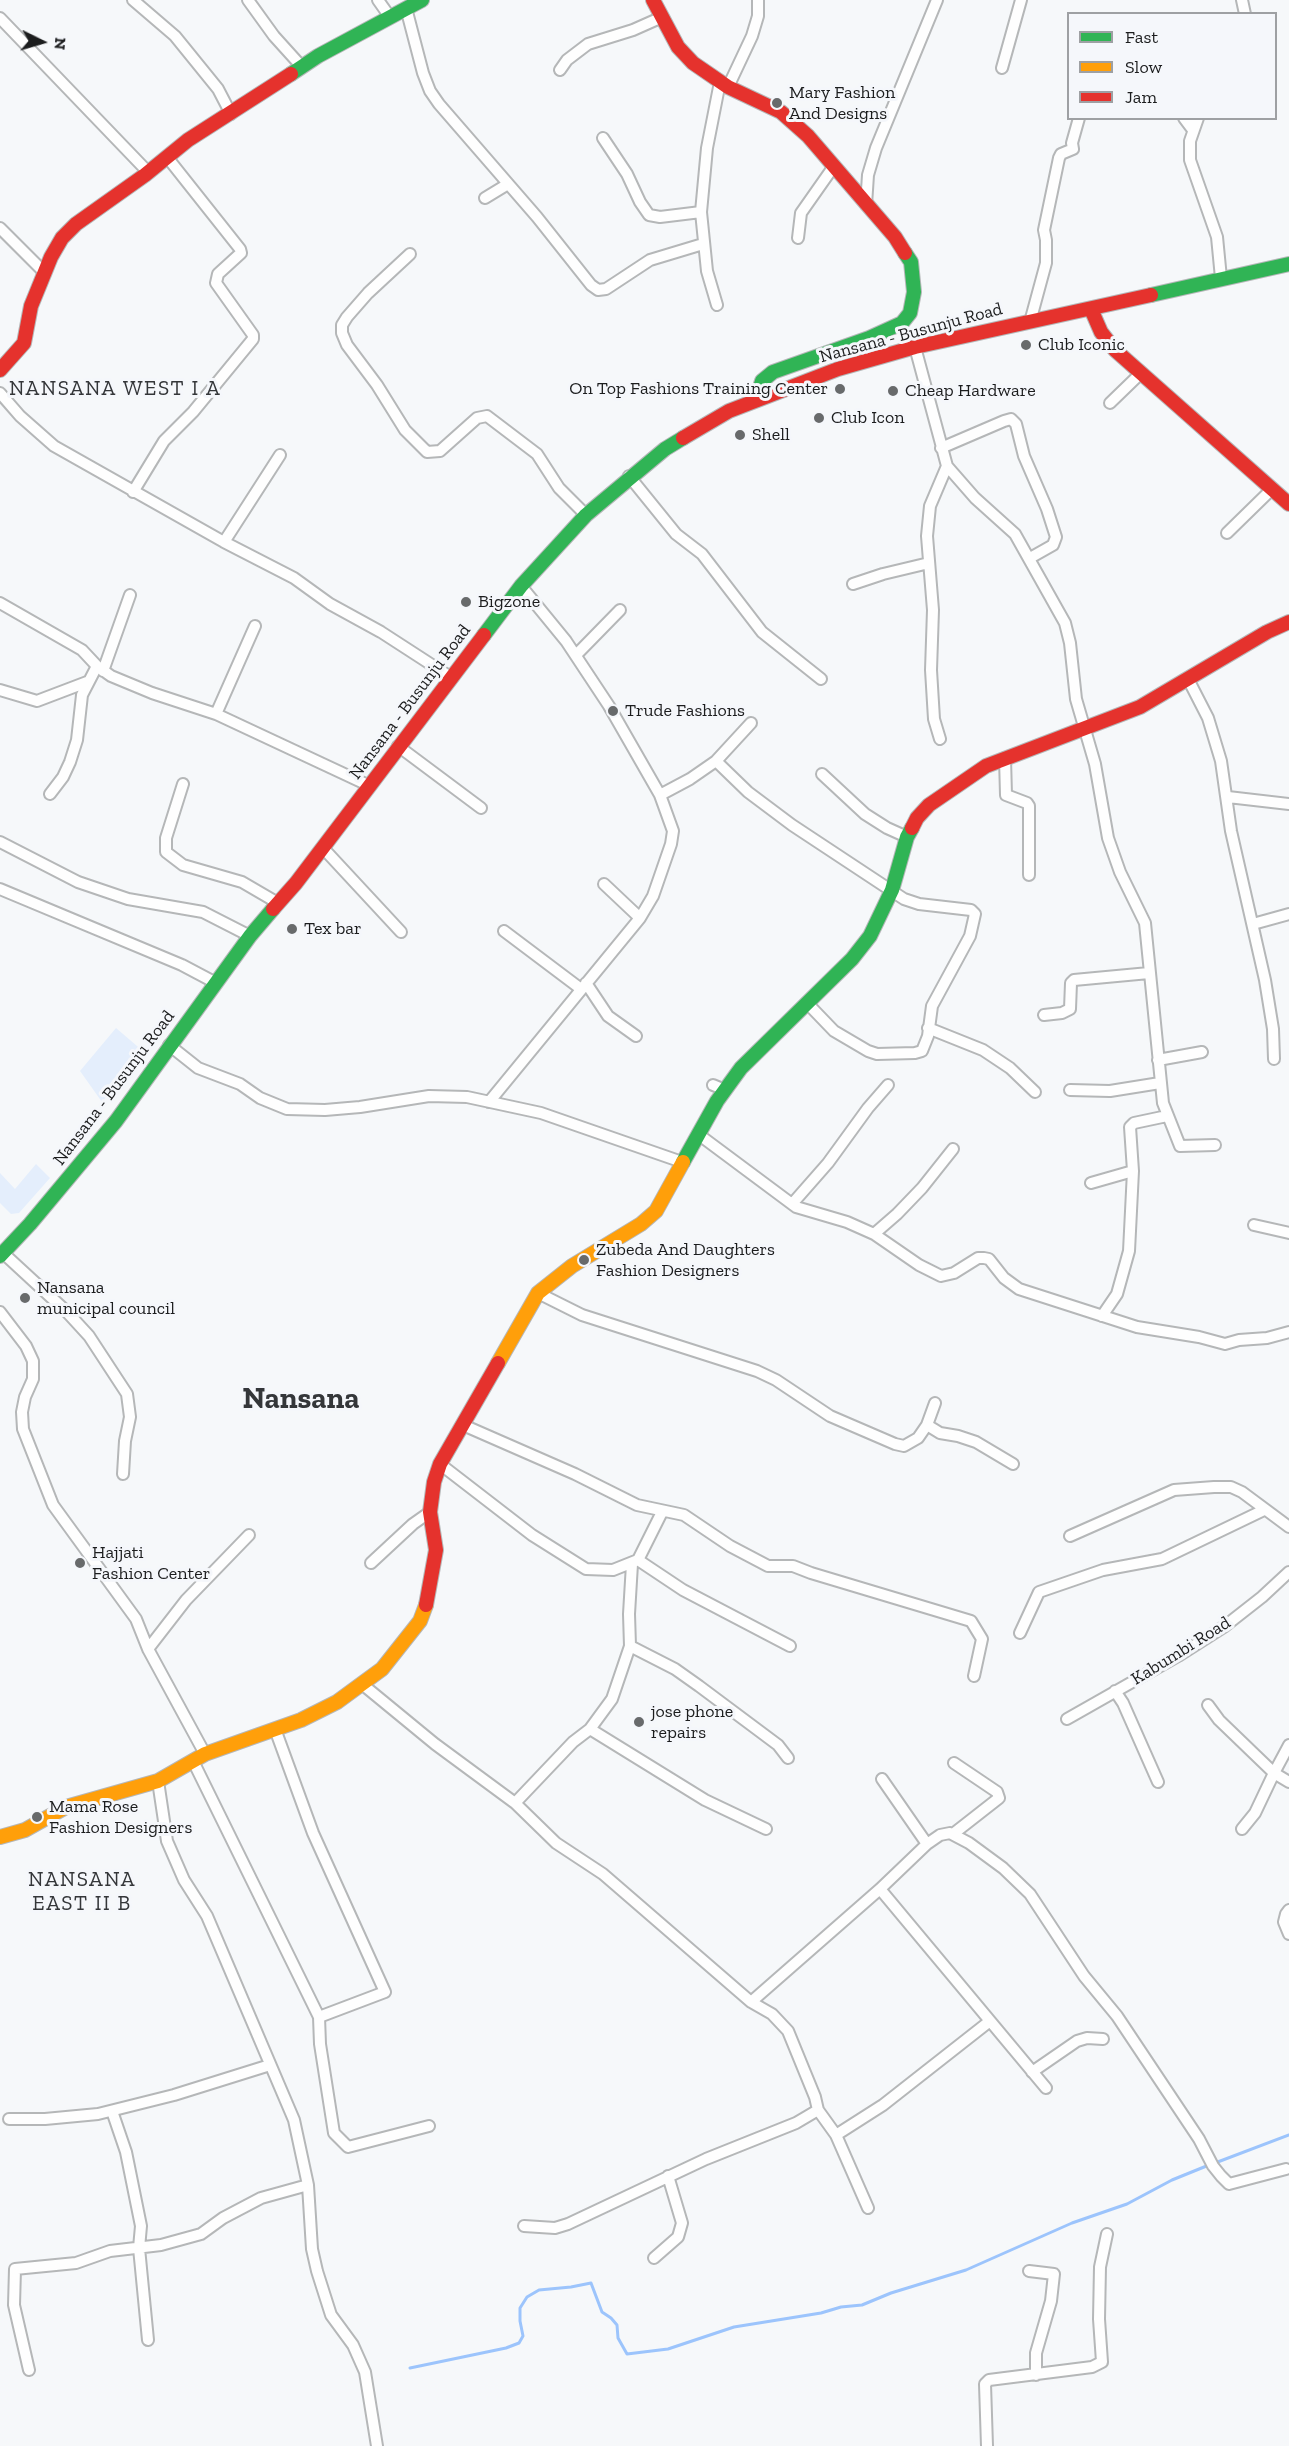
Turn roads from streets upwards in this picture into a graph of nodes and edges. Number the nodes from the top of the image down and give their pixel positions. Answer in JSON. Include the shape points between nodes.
{"nodes":[{"id":1,"x":133,"y":0,"type":"edge"},
{"id":2,"x":248,"y":0,"type":"edge"},
{"id":3,"x":378,"y":0,"type":"edge"},
{"id":4,"x":422,"y":0,"type":"edge"},
{"id":5,"x":653,"y":0,"type":"edge"},
{"id":6,"x":758,"y":0,"type":"edge"},
{"id":7,"x":937,"y":0,"type":"edge"},
{"id":8,"x":1021,"y":0,"type":"edge"},
{"id":9,"x":406,"y":8,"type":"junction"},
{"id":10,"x":390,"y":17,"type":"junction"},
{"id":11,"x":0,"y":18,"type":"edge"},
{"id":12,"x":660,"y":18,"type":"junction"},
{"id":13,"x":302,"y":67,"type":"junction"},
{"id":14,"x":1002,"y":68,"type":"dead end"},
{"id":15,"x":560,"y":70,"type":"dead end"},
{"id":16,"x":724,"y":85,"type":"junction"},
{"id":17,"x":231,"y":114,"type":"junction"},
{"id":18,"x":1078,"y":120,"type":"edge"},
{"id":19,"x":1186,"y":120,"type":"edge"},
{"id":20,"x":1197,"y":120,"type":"edge"},
{"id":21,"x":1193,"y":130,"type":"junction"},
{"id":22,"x":603,"y":138,"type":"dead end"},
{"id":23,"x":167,"y":157,"type":"junction"},
{"id":24,"x":834,"y":166,"type":"junction"},
{"id":25,"x":148,"y":172,"type":"junction"},
{"id":26,"x":508,"y":184,"type":"junction"},
{"id":27,"x":485,"y":198,"type":"dead end"},
{"id":28,"x":866,"y":205,"type":"junction"},
{"id":29,"x":701,"y":212,"type":"junction"},
{"id":30,"x":0,"y":228,"type":"edge"},
{"id":31,"x":798,"y":238,"type":"dead end"},
{"id":32,"x":703,"y":244,"type":"junction"},
{"id":33,"x":410,"y":254,"type":"dead end"},
{"id":34,"x":1289,"y":264,"type":"edge"},
{"id":35,"x":45,"y":273,"type":"junction"},
{"id":36,"x":1221,"y":278,"type":"junction"},
{"id":37,"x":717,"y":305,"type":"dead end"},
{"id":38,"x":1091,"y":309,"type":"junction"},
{"id":39,"x":1030,"y":321,"type":"junction"},
{"id":40,"x":915,"y":347,"type":"junction"},
{"id":41,"x":0,"y":370,"type":"edge"},
{"id":42,"x":1141,"y":373,"type":"junction"},
{"id":43,"x":0,"y":393,"type":"edge"},
{"id":44,"x":756,"y":400,"type":"junction"},
{"id":45,"x":1110,"y":403,"type":"dead end"},
{"id":46,"x":941,"y":448,"type":"junction"},
{"id":47,"x":280,"y":454,"type":"dead end"},
{"id":48,"x":947,"y":466,"type":"junction"},
{"id":49,"x":629,"y":476,"type":"junction"},
{"id":50,"x":1272,"y":489,"type":"junction"},
{"id":51,"x":132,"y":492,"type":"junction"},
{"id":52,"x":1289,"y":504,"type":"edge"},
{"id":53,"x":586,"y":515,"type":"junction"},
{"id":54,"x":1227,"y":533,"type":"dead end"},
{"id":55,"x":224,"y":542,"type":"junction"},
{"id":56,"x":1030,"y":558,"type":"junction"},
{"id":57,"x":929,"y":563,"type":"junction"},
{"id":58,"x":853,"y":584,"type":"dead end"},
{"id":59,"x":521,"y":586,"type":"junction"},
{"id":60,"x":130,"y":595,"type":"dead end"},
{"id":61,"x":0,"y":603,"type":"edge"},
{"id":62,"x":620,"y":610,"type":"dead end"},
{"id":63,"x":1289,"y":621,"type":"edge"},
{"id":64,"x":255,"y":626,"type":"dead end"},
{"id":65,"x":576,"y":655,"type":"junction"},
{"id":66,"x":100,"y":668,"type":"junction"},
{"id":67,"x":452,"y":678,"type":"junction"},
{"id":68,"x":821,"y":679,"type":"dead end"},
{"id":69,"x":1188,"y":679,"type":"junction"},
{"id":70,"x":87,"y":682,"type":"junction"},
{"id":71,"x":0,"y":690,"type":"edge"},
{"id":72,"x":216,"y":714,"type":"junction"},
{"id":73,"x":751,"y":723,"type":"dead end"},
{"id":74,"x":1084,"y":728,"type":"junction"},
{"id":75,"x":940,"y":739,"type":"dead end"},
{"id":76,"x":398,"y":746,"type":"junction"},
{"id":77,"x":1005,"y":758,"type":"junction"},
{"id":78,"x":716,"y":760,"type":"junction"},
{"id":79,"x":822,"y":774,"type":"dead end"},
{"id":80,"x":183,"y":784,"type":"dead end"},
{"id":81,"x":370,"y":786,"type":"junction"},
{"id":82,"x":50,"y":794,"type":"dead end"},
{"id":83,"x":660,"y":795,"type":"junction"},
{"id":84,"x":1228,"y":797,"type":"junction"},
{"id":85,"x":1289,"y":804,"type":"edge"},
{"id":86,"x":481,"y":808,"type":"dead end"},
{"id":87,"x":907,"y":837,"type":"junction"},
{"id":88,"x":0,"y":842,"type":"edge"},
{"id":89,"x":323,"y":848,"type":"junction"},
{"id":90,"x":1029,"y":875,"type":"dead end"},
{"id":91,"x":604,"y":884,"type":"dead end"},
{"id":92,"x":0,"y":889,"type":"edge"},
{"id":93,"x":892,"y":890,"type":"junction"},
{"id":94,"x":278,"y":903,"type":"junction"},
{"id":95,"x":1289,"y":914,"type":"edge"},
{"id":96,"x":640,"y":918,"type":"junction"},
{"id":97,"x":1253,"y":924,"type":"junction"},
{"id":98,"x":504,"y":931,"type":"dead end"},
{"id":99,"x":401,"y":932,"type":"dead end"},
{"id":100,"x":250,"y":936,"type":"junction"},
{"id":101,"x":1149,"y":973,"type":"junction"},
{"id":102,"x":216,"y":983,"type":"junction"},
{"id":103,"x":584,"y":986,"type":"junction"},
{"id":104,"x":808,"y":1004,"type":"junction"},
{"id":105,"x":1044,"y":1015,"type":"dead end"},
{"id":106,"x":928,"y":1028,"type":"junction"},
{"id":107,"x":636,"y":1036,"type":"dead end"},
{"id":108,"x":169,"y":1045,"type":"junction"},
{"id":109,"x":1202,"y":1052,"type":"dead end"},
{"id":110,"x":1274,"y":1059,"type":"dead end"},
{"id":111,"x":1158,"y":1060,"type":"junction"},
{"id":112,"x":1160,"y":1083,"type":"junction"},
{"id":113,"x":888,"y":1085,"type":"dead end"},
{"id":114,"x":1070,"y":1090,"type":"dead end"},
{"id":115,"x":1035,"y":1092,"type":"dead end"},
{"id":116,"x":489,"y":1102,"type":"junction"},
{"id":117,"x":1167,"y":1116,"type":"junction"},
{"id":118,"x":698,"y":1134,"type":"junction"},
{"id":119,"x":1215,"y":1145,"type":"dead end"},
{"id":120,"x":953,"y":1149,"type":"dead end"},
{"id":121,"x":682,"y":1162,"type":"junction"},
{"id":122,"x":1133,"y":1171,"type":"junction"},
{"id":123,"x":1091,"y":1183,"type":"dead end"},
{"id":124,"x":792,"y":1204,"type":"junction"},
{"id":125,"x":1254,"y":1225,"type":"dead end"},
{"id":126,"x":1289,"y":1233,"type":"edge"},
{"id":127,"x":874,"y":1234,"type":"junction"},
{"id":128,"x":2,"y":1255,"type":"edge"},
{"id":129,"x":538,"y":1293,"type":"junction"},
{"id":130,"x":0,"y":1312,"type":"edge"},
{"id":131,"x":1102,"y":1316,"type":"junction"},
{"id":132,"x":1289,"y":1332,"type":"edge"},
{"id":133,"x":934,"y":1404,"type":"dead end"},
{"id":134,"x":463,"y":1425,"type":"junction"},
{"id":135,"x":927,"y":1425,"type":"junction"},
{"id":136,"x":440,"y":1464,"type":"junction"},
{"id":137,"x":1013,"y":1464,"type":"dead end"},
{"id":138,"x":123,"y":1474,"type":"dead end"},
{"id":139,"x":1264,"y":1510,"type":"junction"},
{"id":140,"x":430,"y":1512,"type":"junction"},
{"id":141,"x":662,"y":1512,"type":"junction"},
{"id":142,"x":1289,"y":1527,"type":"edge"},
{"id":143,"x":249,"y":1535,"type":"dead end"},
{"id":144,"x":1070,"y":1536,"type":"dead end"},
{"id":145,"x":635,"y":1562,"type":"junction"},
{"id":146,"x":371,"y":1563,"type":"dead end"},
{"id":147,"x":1289,"y":1572,"type":"edge"},
{"id":148,"x":1020,"y":1633,"type":"dead end"},
{"id":149,"x":630,"y":1646,"type":"junction"},
{"id":150,"x":790,"y":1646,"type":"dead end"},
{"id":151,"x":148,"y":1649,"type":"junction"},
{"id":152,"x":974,"y":1676,"type":"dead end"},
{"id":153,"x":362,"y":1684,"type":"junction"},
{"id":154,"x":1115,"y":1691,"type":"junction"},
{"id":155,"x":1208,"y":1705,"type":"dead end"},
{"id":156,"x":1067,"y":1719,"type":"dead end"},
{"id":157,"x":275,"y":1729,"type":"junction"},
{"id":158,"x":590,"y":1729,"type":"junction"},
{"id":159,"x":1289,"y":1745,"type":"edge"},
{"id":160,"x":199,"y":1757,"type":"junction"},
{"id":161,"x":788,"y":1758,"type":"dead end"},
{"id":162,"x":954,"y":1763,"type":"dead end"},
{"id":163,"x":1274,"y":1773,"type":"junction"},
{"id":164,"x":882,"y":1779,"type":"dead end"},
{"id":165,"x":158,"y":1781,"type":"junction"},
{"id":166,"x":1158,"y":1782,"type":"dead end"},
{"id":167,"x":1289,"y":1782,"type":"edge"},
{"id":168,"x":514,"y":1803,"type":"junction"},
{"id":169,"x":766,"y":1829,"type":"dead end"},
{"id":170,"x":1242,"y":1829,"type":"dead end"},
{"id":171,"x":953,"y":1834,"type":"junction"},
{"id":172,"x":0,"y":1837,"type":"edge"},
{"id":173,"x":927,"y":1844,"type":"junction"},
{"id":174,"x":880,"y":1889,"type":"junction"},
{"id":175,"x":1289,"y":1910,"type":"edge"},
{"id":176,"x":1289,"y":1934,"type":"edge"},
{"id":177,"x":751,"y":2002,"type":"junction"},
{"id":178,"x":319,"y":2017,"type":"junction"},
{"id":179,"x":990,"y":2021,"type":"junction"},
{"id":180,"x":1102,"y":2038,"type":"dead end"},
{"id":181,"x":270,"y":2066,"type":"junction"},
{"id":182,"x":1032,"y":2072,"type":"junction"},
{"id":183,"x":1046,"y":2088,"type":"dead end"},
{"id":184,"x":818,"y":2110,"type":"junction"},
{"id":185,"x":112,"y":2111,"type":"junction"},
{"id":186,"x":9,"y":2119,"type":"dead end"},
{"id":187,"x":429,"y":2126,"type":"dead end"},
{"id":188,"x":836,"y":2136,"type":"junction"},
{"id":189,"x":1286,"y":2169,"type":"dead end"},
{"id":190,"x":668,"y":2176,"type":"junction"},
{"id":191,"x":308,"y":2185,"type":"junction"},
{"id":192,"x":868,"y":2208,"type":"dead end"},
{"id":193,"x":524,"y":2226,"type":"dead end"},
{"id":194,"x":1107,"y":2234,"type":"dead end"},
{"id":195,"x":140,"y":2248,"type":"junction"},
{"id":196,"x":654,"y":2258,"type":"dead end"},
{"id":197,"x":1029,"y":2271,"type":"dead end"},
{"id":198,"x":148,"y":2340,"type":"dead end"},
{"id":199,"x":29,"y":2370,"type":"dead end"},
{"id":200,"x":1036,"y":2375,"type":"junction"},
{"id":201,"x":377,"y":2446,"type":"edge"},
{"id":202,"x":987,"y":2446,"type":"edge"}],
"edges":[{"from":1,"to":17,"type":"street","via":[[175,36],[218,89]]},
{"from":2,"to":13,"type":"street"},
{"from":3,"to":10,"type":"street"},
{"from":4,"to":9,"type":"street"},
{"from":5,"to":12,"type":"street"},
{"from":6,"to":16,"type":"street","via":[[752,36]]},
{"from":7,"to":28,"type":"street","via":[[876,148],[868,175]]},
{"from":8,"to":14,"type":"street"},
{"from":9,"to":10,"type":"street"},
{"from":9,"to":26,"type":"street","via":[[430,91]]},
{"from":10,"to":13,"type":"street"},
{"from":11,"to":25,"type":"street"},
{"from":12,"to":15,"type":"street","via":[[588,44]]},
{"from":12,"to":16,"type":"street","via":[[693,63]]},
{"from":13,"to":17,"type":"street"},
{"from":16,"to":24,"type":"street","via":[[781,112]]},
{"from":16,"to":29,"type":"street","via":[[707,148]]},
{"from":17,"to":23,"type":"street"},
{"from":18,"to":39,"type":"street","via":[[1073,149],[1059,158],[1044,230],[1046,263]]},
{"from":19,"to":21,"type":"street"},
{"from":20,"to":21,"type":"street"},
{"from":21,"to":36,"type":"street","via":[[1191,168],[1217,237]]},
{"from":22,"to":29,"type":"street","via":[[649,215]]},
{"from":23,"to":25,"type":"street"},
{"from":23,"to":51,"type":"street","via":[[240,249],[241,253],[218,274],[216,283],[254,335],[193,412],[164,441]]},
{"from":24,"to":28,"type":"street"},
{"from":24,"to":31,"type":"street","via":[[801,213]]},
{"from":25,"to":35,"type":"street","via":[[76,224],[62,238]]},
{"from":26,"to":27,"type":"street"},
{"from":26,"to":32,"type":"street","via":[[597,290],[606,289],[650,260]]},
{"from":28,"to":44,"type":"street","via":[[911,262],[914,292],[910,313],[886,331],[773,372],[762,381]]},
{"from":29,"to":32,"type":"street"},
{"from":30,"to":35,"type":"street"},
{"from":32,"to":37,"type":"street"},
{"from":33,"to":53,"type":"street","via":[[347,317],[342,333],[347,345],[405,430],[427,452],[440,451],[477,418],[487,416],[537,454],[559,488]]},
{"from":34,"to":36,"type":"street","name":"Nansana - Busunju Road"},
{"from":35,"to":41,"type":"street","via":[[31,306],[24,343]]},
{"from":36,"to":38,"type":"street","name":"Nansana - Busunju Road"},
{"from":38,"to":39,"type":"street","name":"Nansana - Busunju Road"},
{"from":38,"to":42,"type":"street","via":[[1115,350]]},
{"from":39,"to":40,"type":"street","name":"Nansana - Busunju Road"},
{"from":40,"to":44,"type":"street","name":"Nansana - Busunju Road","via":[[838,369]]},
{"from":40,"to":46,"type":"street"},
{"from":42,"to":45,"type":"street"},
{"from":42,"to":50,"type":"street"},
{"from":43,"to":51,"type":"street","via":[[54,446]]},
{"from":44,"to":49,"type":"street","name":"Nansana - Busunju Road","via":[[664,449]]},
{"from":46,"to":48,"type":"street"},
{"from":46,"to":56,"type":"street","via":[[1004,420],[1011,419],[1016,424],[1024,456],[1056,537],[1053,544]]},
{"from":47,"to":55,"type":"street"},
{"from":48,"to":56,"type":"street","via":[[975,498],[1016,534]]},
{"from":48,"to":57,"type":"street","via":[[930,507]]},
{"from":49,"to":53,"type":"street","name":"Nansana - Busunju Road"},
{"from":49,"to":68,"type":"street","via":[[676,534],[702,554],[762,632]]},
{"from":50,"to":52,"type":"street"},
{"from":50,"to":54,"type":"street"},
{"from":51,"to":55,"type":"street"},
{"from":53,"to":59,"type":"street","name":"Nansana - Busunju Road"},
{"from":55,"to":67,"type":"street","via":[[294,578]]},
{"from":56,"to":74,"type":"street","via":[[1065,623]]},
{"from":57,"to":58,"type":"street"},
{"from":57,"to":75,"type":"street","via":[[934,719]]},
{"from":59,"to":65,"type":"street"},
{"from":59,"to":67,"type":"street","name":"Nansana - Busunju Road"},
{"from":60,"to":66,"type":"street"},
{"from":61,"to":66,"type":"street","via":[[82,650]]},
{"from":62,"to":65,"type":"street"},
{"from":63,"to":69,"type":"street"},
{"from":64,"to":72,"type":"street"},
{"from":65,"to":83,"type":"street"},
{"from":66,"to":70,"type":"street"},
{"from":66,"to":72,"type":"street","via":[[152,693]]},
{"from":67,"to":76,"type":"street","name":"Nansana - Busunju Road"},
{"from":69,"to":74,"type":"street","via":[[1140,707]]},
{"from":69,"to":84,"type":"street","via":[[1215,735]]},
{"from":70,"to":71,"type":"street","via":[[37,701]]},
{"from":70,"to":82,"type":"street","via":[[70,762]]},
{"from":72,"to":81,"type":"street"},
{"from":73,"to":78,"type":"street"},
{"from":74,"to":77,"type":"street"},
{"from":74,"to":101,"type":"street","via":[[1113,855],[1145,922]]},
{"from":76,"to":81,"type":"street","name":"Nansana - Busunju Road"},
{"from":76,"to":86,"type":"street"},
{"from":77,"to":87,"type":"street","via":[[970,775],[929,805]]},
{"from":77,"to":90,"type":"street","via":[[1006,795],[1029,806]]},
{"from":78,"to":83,"type":"street"},
{"from":78,"to":93,"type":"street","via":[[748,792],[792,825]]},
{"from":79,"to":87,"type":"street","via":[[865,814]]},
{"from":80,"to":94,"type":"street","via":[[166,838],[166,852],[183,865],[242,882]]},
{"from":81,"to":89,"type":"street","name":"Nansana - Busunju Road"},
{"from":83,"to":96,"type":"street","via":[[673,831],[671,844],[653,896]]},
{"from":84,"to":85,"type":"street"},
{"from":84,"to":97,"type":"street","via":[[1234,846]]},
{"from":87,"to":93,"type":"street"},
{"from":88,"to":100,"type":"street","via":[[78,882],[128,899],[203,912]]},
{"from":89,"to":94,"type":"street","name":"Nansana - Busunju Road"},
{"from":89,"to":99,"type":"street"},
{"from":91,"to":96,"type":"street"},
{"from":92,"to":102,"type":"street"},
{"from":93,"to":104,"type":"street","via":[[870,936]]},
{"from":93,"to":106,"type":"street","via":[[919,904],[971,910],[975,914],[970,936],[932,1006]]},
{"from":94,"to":100,"type":"street","name":"Nansana - Busunju Road"},
{"from":95,"to":97,"type":"street"},
{"from":96,"to":103,"type":"street"},
{"from":97,"to":110,"type":"street","via":[[1272,1020]]},
{"from":98,"to":103,"type":"street"},
{"from":100,"to":102,"type":"street","name":"Nansana - Busunju Road"},
{"from":101,"to":105,"type":"street","via":[[1074,980],[1070,1009]]},
{"from":101,"to":111,"type":"street"},
{"from":102,"to":108,"type":"street","name":"Nansana - Busunju Road"},
{"from":103,"to":107,"type":"street","via":[[608,1016]]},
{"from":103,"to":116,"type":"street"},
{"from":104,"to":106,"type":"street","via":[[834,1031],[878,1054],[922,1051]]},
{"from":104,"to":118,"type":"street","via":[[719,1088]]},
{"from":106,"to":115,"type":"street","via":[[983,1050]]},
{"from":108,"to":116,"type":"street","via":[[198,1068],[240,1084],[287,1109],[360,1107],[429,1096]]},
{"from":108,"to":128,"type":"street","name":"Nansana - Busunju Road","via":[[116,1120]]},
{"from":109,"to":111,"type":"street"},
{"from":111,"to":112,"type":"street"},
{"from":112,"to":114,"type":"street","via":[[1110,1091]]},
{"from":112,"to":117,"type":"street"},
{"from":113,"to":124,"type":"street"},
{"from":116,"to":121,"type":"street","via":[[541,1113]]},
{"from":117,"to":119,"type":"street","via":[[1180,1146]]},
{"from":117,"to":122,"type":"street","via":[[1130,1127]]},
{"from":118,"to":121,"type":"street"},
{"from":118,"to":124,"type":"street"},
{"from":120,"to":127,"type":"street","via":[[914,1197]]},
{"from":121,"to":129,"type":"street","via":[[656,1211]]},
{"from":122,"to":123,"type":"street"},
{"from":122,"to":131,"type":"street","via":[[1129,1251],[1117,1294]]},
{"from":124,"to":127,"type":"street"},
{"from":125,"to":126,"type":"street"},
{"from":127,"to":131,"type":"street","via":[[941,1276],[954,1274],[978,1258],[989,1259],[1004,1278],[1019,1288]]},
{"from":128,"to":138,"type":"street","via":[[89,1336],[127,1394],[130,1417]]},
{"from":129,"to":134,"type":"street"},
{"from":129,"to":135,"type":"street","via":[[582,1315],[757,1371],[830,1416],[895,1444],[912,1443]]},
{"from":130,"to":151,"type":"street","via":[[33,1361],[33,1379],[22,1412],[23,1429],[53,1505],[136,1619]]},
{"from":131,"to":132,"type":"street","via":[[1225,1344]]},
{"from":133,"to":135,"type":"street"},
{"from":134,"to":136,"type":"street"},
{"from":134,"to":141,"type":"street","via":[[637,1505]]},
{"from":135,"to":137,"type":"street","via":[[940,1433],[976,1442]]},
{"from":136,"to":140,"type":"street"},
{"from":136,"to":145,"type":"street","via":[[532,1534],[586,1569],[614,1570]]},
{"from":139,"to":142,"type":"street"},
{"from":139,"to":144,"type":"street","via":[[1230,1487],[1174,1490]]},
{"from":139,"to":148,"type":"street","via":[[1162,1559],[1103,1570],[1039,1592]]},
{"from":140,"to":146,"type":"street"},
{"from":140,"to":153,"type":"street","via":[[436,1550],[428,1600],[420,1621],[382,1670]]},
{"from":141,"to":145,"type":"street"},
{"from":141,"to":152,"type":"street","via":[[684,1515],[768,1566],[793,1566],[971,1621],[982,1639]]},
{"from":143,"to":151,"type":"street","via":[[186,1600]]},
{"from":145,"to":149,"type":"street"},
{"from":145,"to":150,"type":"street"},
{"from":147,"to":154,"type":"street","name":"Kabumbi Road","via":[[1225,1626]]},
{"from":149,"to":158,"type":"street","via":[[612,1699]]},
{"from":149,"to":161,"type":"street","via":[[699,1686],[778,1745]]},
{"from":151,"to":160,"type":"street"},
{"from":153,"to":157,"type":"street","via":[[337,1702]]},
{"from":153,"to":168,"type":"street"},
{"from":154,"to":156,"type":"street","name":"Kabumbi Road"},
{"from":154,"to":166,"type":"street"},
{"from":155,"to":163,"type":"street"},
{"from":157,"to":160,"type":"street"},
{"from":157,"to":178,"type":"street","via":[[313,1833],[385,1992]]},
{"from":158,"to":168,"type":"street"},
{"from":158,"to":169,"type":"street","via":[[705,1800]]},
{"from":159,"to":163,"type":"street"},
{"from":160,"to":165,"type":"street"},
{"from":160,"to":178,"type":"street"},
{"from":162,"to":171,"type":"street","via":[[997,1792],[999,1798]]},
{"from":163,"to":167,"type":"street"},
{"from":163,"to":170,"type":"street","via":[[1255,1813]]},
{"from":164,"to":173,"type":"street"},
{"from":165,"to":172,"type":"street","via":[[66,1807],[25,1830]]},
{"from":165,"to":181,"type":"street","via":[[167,1841],[184,1880],[207,1916]]},
{"from":168,"to":177,"type":"street","via":[[556,1843],[603,1874]]},
{"from":171,"to":173,"type":"street","via":[[946,1833]]},
{"from":171,"to":189,"type":"street","via":[[1003,1868],[1030,1894],[1229,2184]]},
{"from":173,"to":174,"type":"street"},
{"from":174,"to":177,"type":"street"},
{"from":174,"to":179,"type":"street"},
{"from":175,"to":176,"type":"street","via":[[1284,1922]]},
{"from":177,"to":184,"type":"street","via":[[788,2031]]},
{"from":178,"to":187,"type":"street","via":[[334,2133],[348,2147]]},
{"from":179,"to":182,"type":"street"},
{"from":179,"to":188,"type":"street","via":[[883,2105]]},
{"from":180,"to":182,"type":"street","via":[[1077,2041]]},
{"from":181,"to":185,"type":"street"},
{"from":181,"to":191,"type":"street","via":[[294,2120]]},
{"from":182,"to":183,"type":"street"},
{"from":184,"to":188,"type":"street"},
{"from":184,"to":190,"type":"street","via":[[796,2123]]},
{"from":185,"to":186,"type":"street"},
{"from":185,"to":195,"type":"street","via":[[138,2208]]},
{"from":188,"to":192,"type":"street"},
{"from":190,"to":193,"type":"street","via":[[562,2226]]},
{"from":190,"to":196,"type":"street","via":[[682,2223],[678,2237]]},
{"from":191,"to":195,"type":"street","via":[[261,2198],[201,2234]]},
{"from":191,"to":201,"type":"street","via":[[317,2271],[331,2315],[353,2345],[365,2372]]},
{"from":194,"to":200,"type":"street","via":[[1100,2267],[1102,2362]]},
{"from":195,"to":198,"type":"street"},
{"from":195,"to":199,"type":"street","via":[[110,2251],[63,2266],[15,2269],[14,2305]]},
{"from":197,"to":200,"type":"street","via":[[1054,2274],[1052,2301],[1036,2353]]},
{"from":200,"to":202,"type":"street","via":[[989,2380],[985,2384]]}]}
